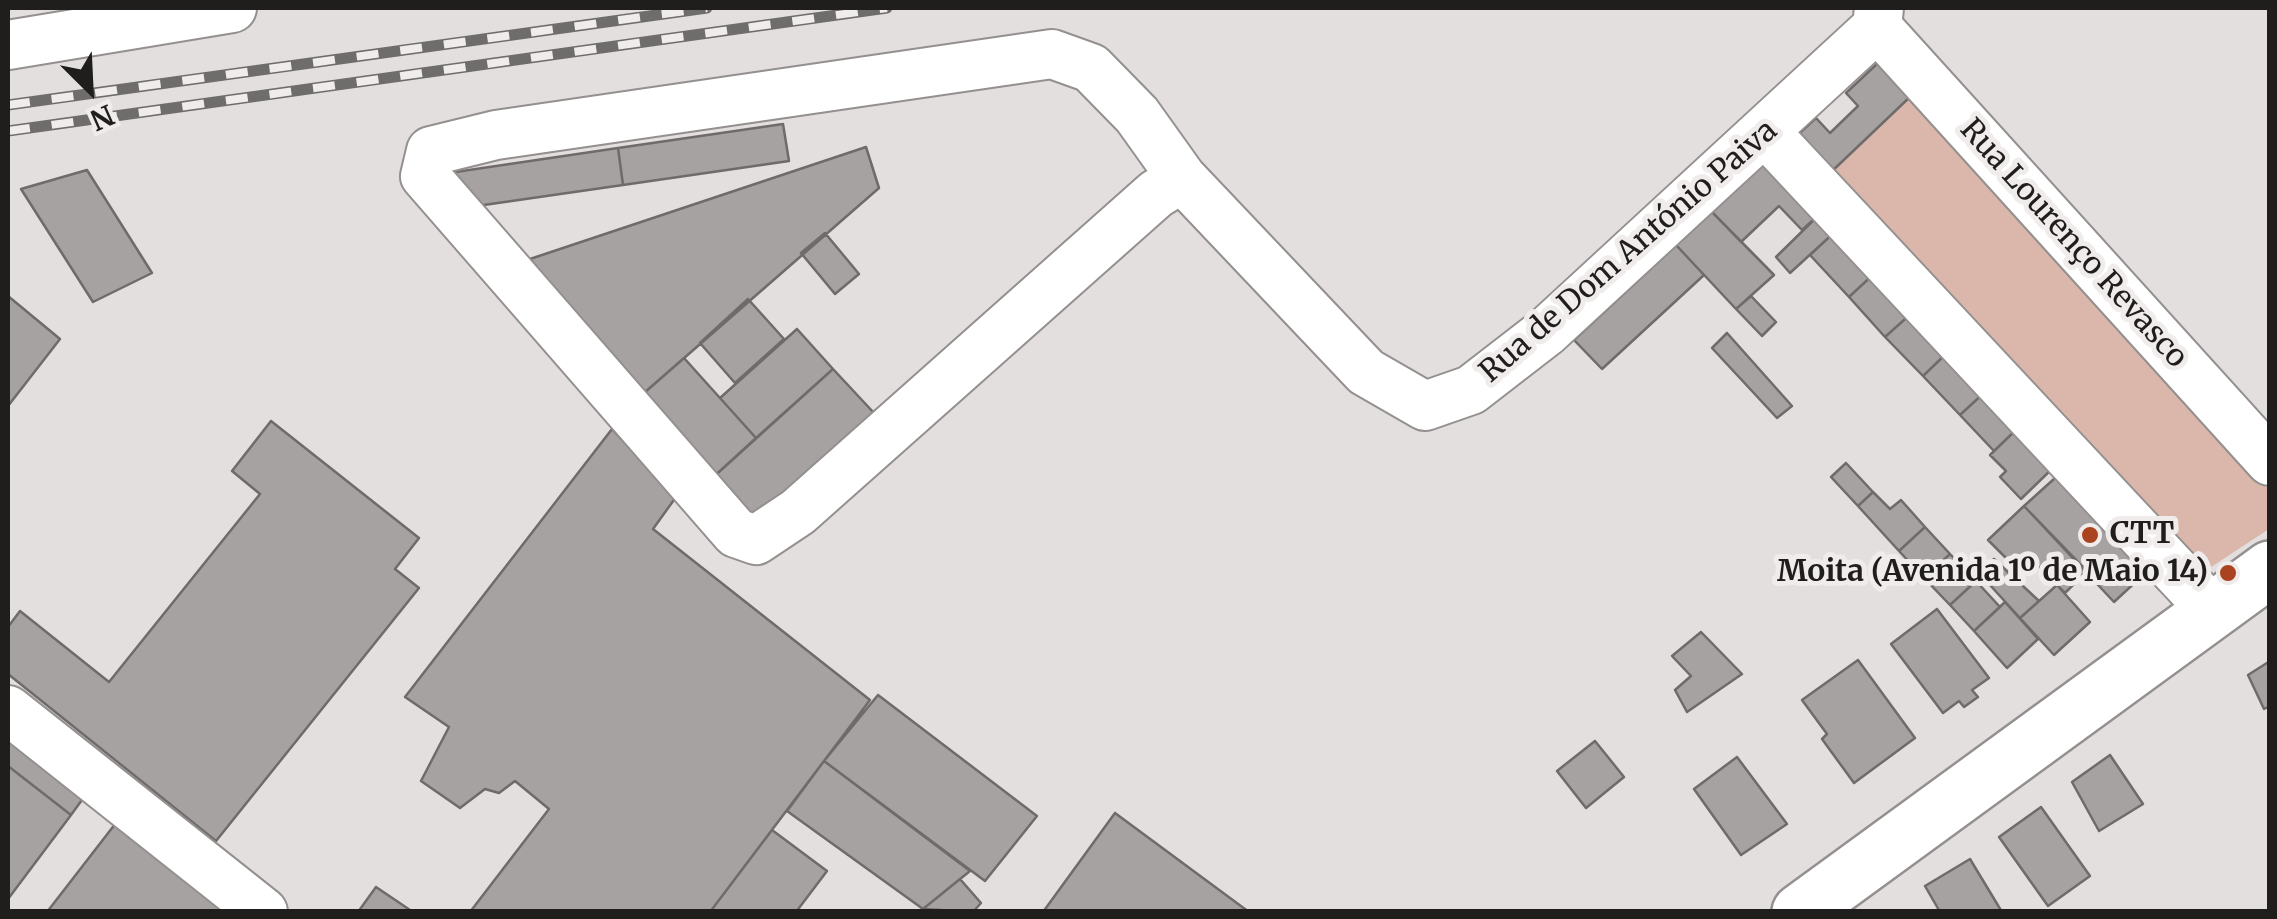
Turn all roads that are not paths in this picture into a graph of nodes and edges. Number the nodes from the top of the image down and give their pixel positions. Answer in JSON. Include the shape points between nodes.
{"nodes":[{"id":1,"x":232,"y":8,"type":"edge"},
{"id":2,"x":1878,"y":17,"type":"edge"},
{"id":3,"x":8,"y":44,"type":"edge"},
{"id":4,"x":1766,"y":132,"type":"junction"},
{"id":5,"x":1182,"y":178,"type":"junction"},
{"id":6,"x":2270,"y":461,"type":"edge"},
{"id":7,"x":2270,"y":569,"type":"edge"},
{"id":8,"x":2213,"y":611,"type":"junction"},
{"id":9,"x":8,"y":710,"type":"edge"},
{"id":10,"x":263,"y":912,"type":"edge"},
{"id":11,"x":1800,"y":912,"type":"edge"}],
"edges":[{"from":1,"to":3,"type":"street"},
{"from":2,"to":4,"type":"street","name":"Rua de Dom António Paiva"},
{"from":2,"to":6,"type":"street","name":"Rua Lourenço Revasco"},
{"from":4,"to":5,"type":"street","name":"Rua de Dom António Paiva","via":[[1546,332],[1471,390],[1425,406],[1366,372]]},
{"from":4,"to":8,"type":"street"},
{"from":5,"to":5,"type":"street","name":"Rua de Dom António Paiva","via":[[798,512],[756,540],[736,533],[425,176],[431,151],[496,135],[1052,54],[1091,68],[1137,115]]},
{"from":7,"to":8,"type":"main road"},
{"from":8,"to":11,"type":"main road"},
{"from":9,"to":10,"type":"street"}]}
